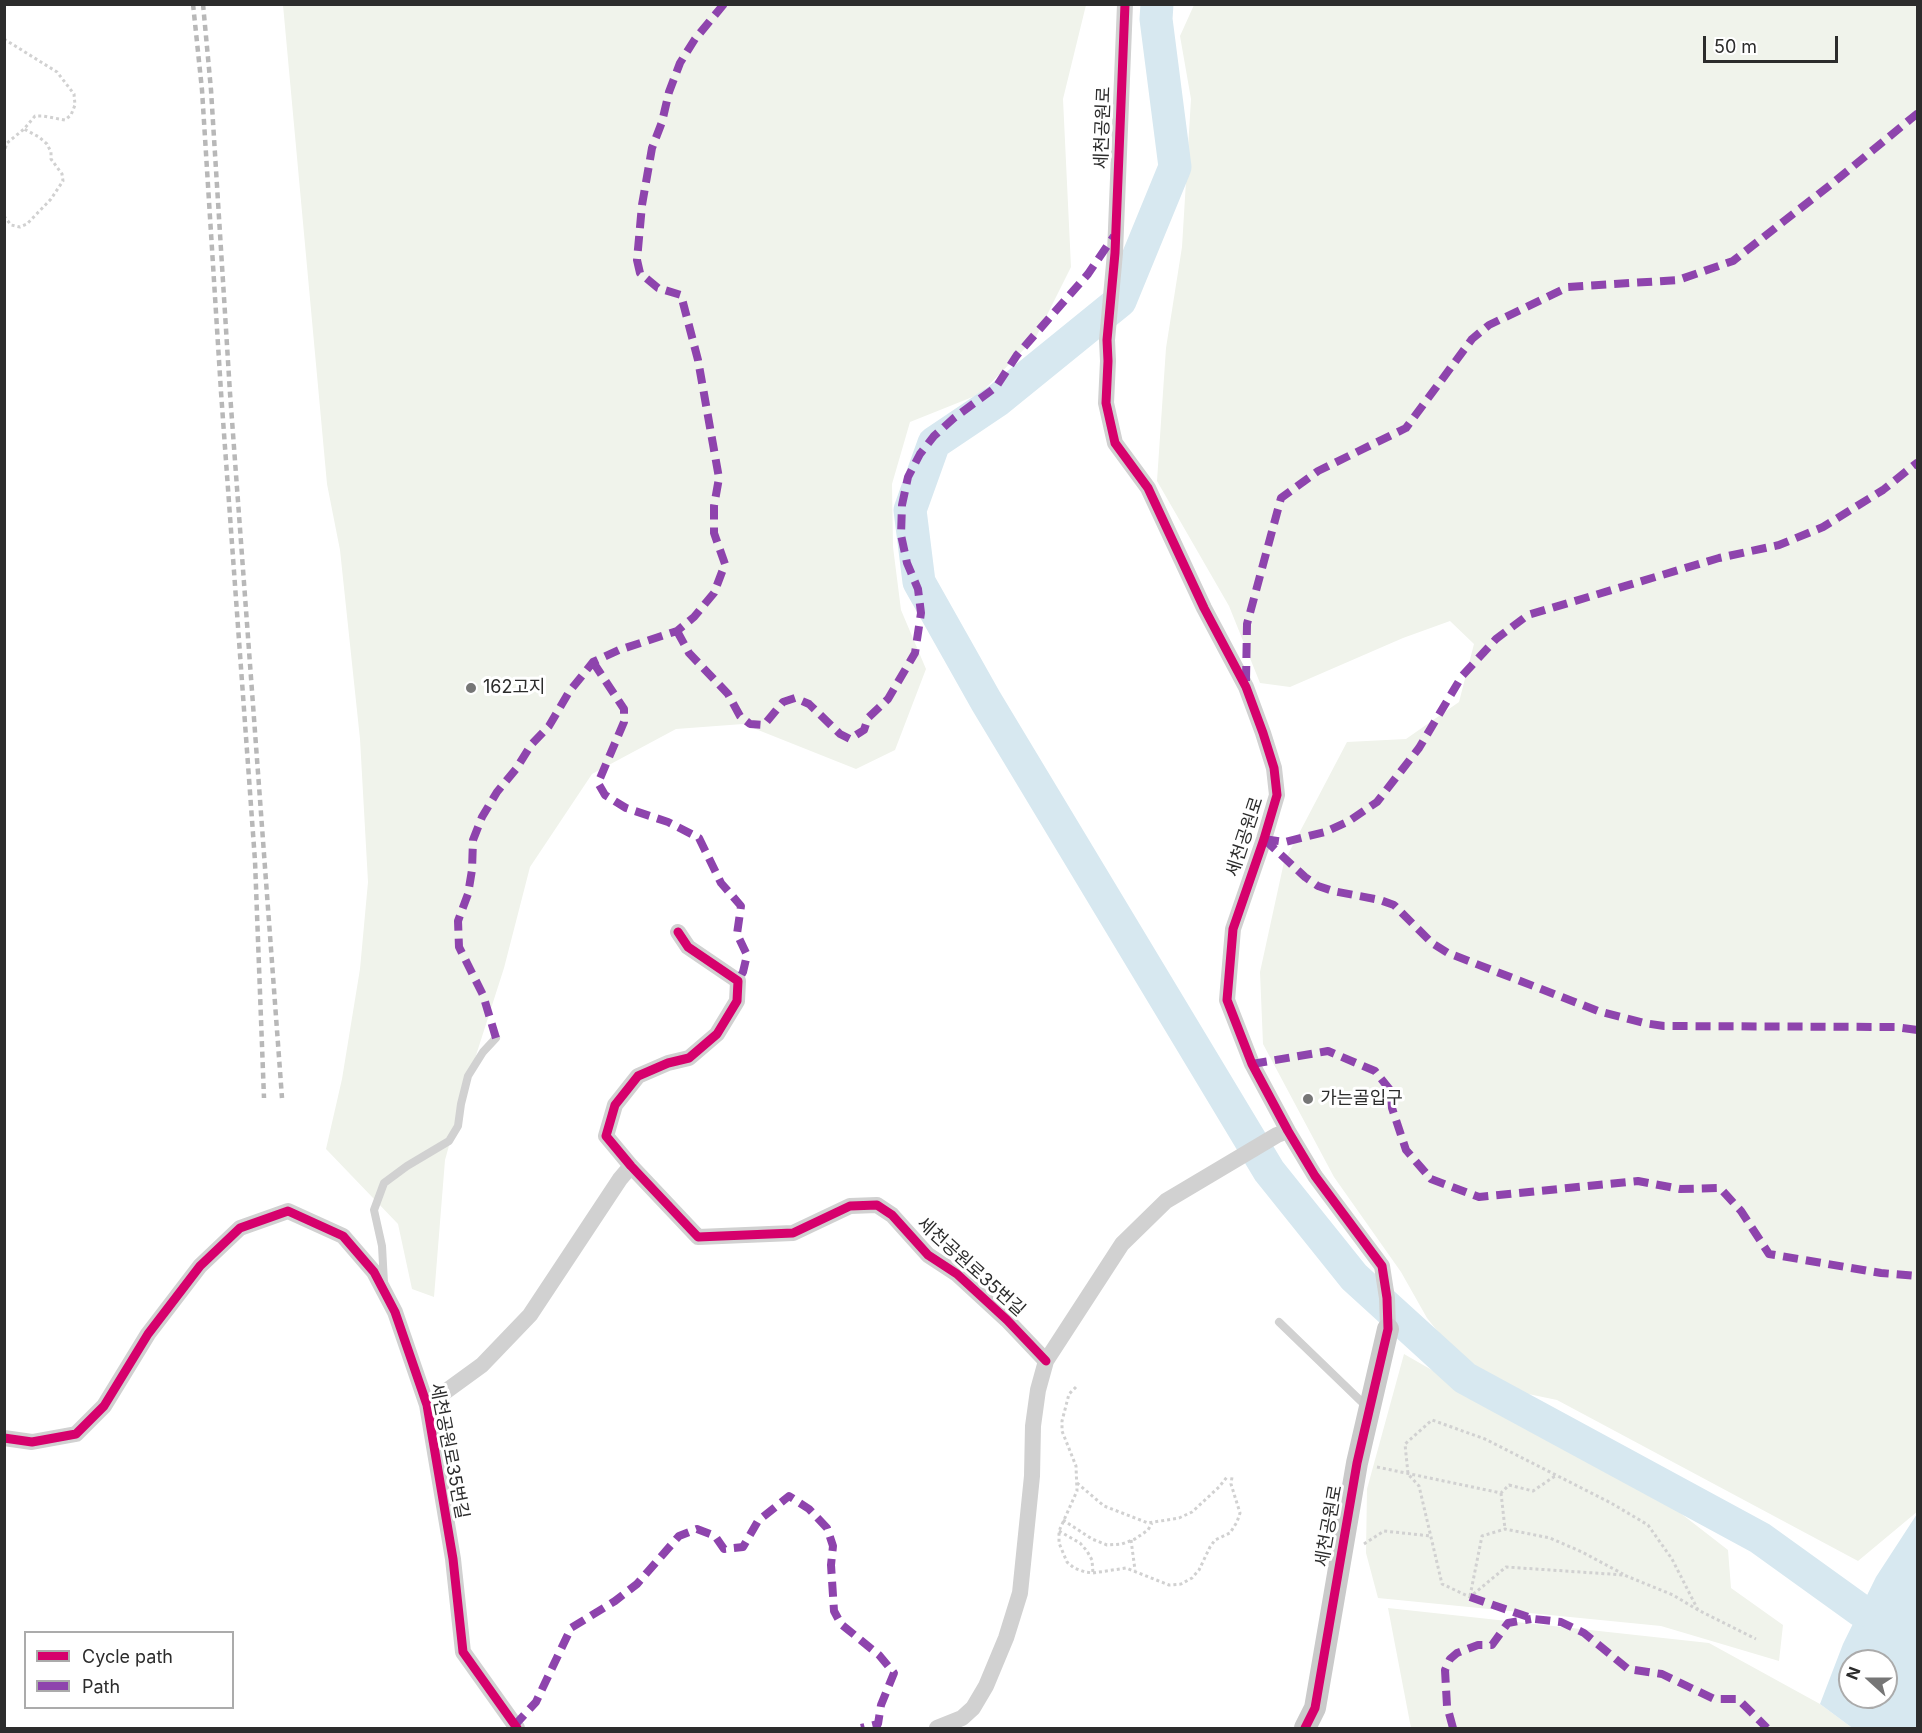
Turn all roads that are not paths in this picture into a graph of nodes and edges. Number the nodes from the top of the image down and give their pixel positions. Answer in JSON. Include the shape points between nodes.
{"nodes":[{"id":1,"x":1125,"y":4,"type":"edge"},
{"id":2,"x":678,"y":933,"type":"dead end"},
{"id":3,"x":496,"y":1038,"type":"dead end"},
{"id":4,"x":1283,"y":1133,"type":"junction"},
{"id":5,"x":631,"y":1166,"type":"junction"},
{"id":6,"x":384,"y":1292,"type":"junction"},
{"id":7,"x":1279,"y":1322,"type":"dead end"},
{"id":8,"x":1388,"y":1329,"type":"joint"},
{"id":9,"x":1046,"y":1361,"type":"junction"},
{"id":10,"x":427,"y":1405,"type":"junction"},
{"id":11,"x":1370,"y":1409,"type":"junction"},
{"id":12,"x":4,"y":1438,"type":"edge"},
{"id":13,"x":516,"y":1728,"type":"edge"},
{"id":14,"x":937,"y":1728,"type":"edge"},
{"id":15,"x":1305,"y":1728,"type":"edge"}],
"edges":[{"from":1,"to":4,"type":"street","name":"세천공원로","via":[[1106,403],[1115,443],[1148,488],[1246,687],[1274,768],[1276,795],[1233,929],[1227,1000]]},
{"from":2,"to":5,"type":"street","name":"세천공원로35번길","via":[[687,947],[738,981],[737,1001],[717,1034],[689,1059],[638,1076],[615,1105],[606,1136]]},
{"from":3,"to":6,"type":"lane","via":[[468,1076],[458,1126],[449,1141],[384,1183],[374,1210],[382,1246]]},
{"from":4,"to":8,"type":"street","name":"세천공원로","via":[[1382,1266]]},
{"from":4,"to":9,"type":"street","via":[[1166,1201],[1122,1244]]},
{"from":5,"to":9,"type":"street","name":"세천공원로35번길","via":[[698,1237],[793,1233],[850,1206],[877,1205],[892,1215],[928,1255],[957,1274]]},
{"from":5,"to":10,"type":"street","name":"세천공원로35번길","via":[[530,1315],[482,1365]]},
{"from":6,"to":10,"type":"street","name":"세천공원로35번길","via":[[395,1312]]},
{"from":6,"to":12,"type":"street","name":"세천공원로35번길","via":[[374,1272],[343,1236],[312,1221],[288,1211],[240,1228],[200,1266],[148,1334],[104,1406],[76,1434],[32,1442]]},
{"from":7,"to":11,"type":"lane"},
{"from":8,"to":11,"type":"street","name":"세천공원로"},
{"from":9,"to":14,"type":"street","via":[[1033,1426],[1020,1593],[1006,1638],[973,1708],[962,1718]]},
{"from":10,"to":13,"type":"street","name":"세천공원로35번길","via":[[453,1559],[463,1652]]},
{"from":11,"to":15,"type":"street","name":"세천공원로","via":[[1357,1463],[1316,1708]]}]}
